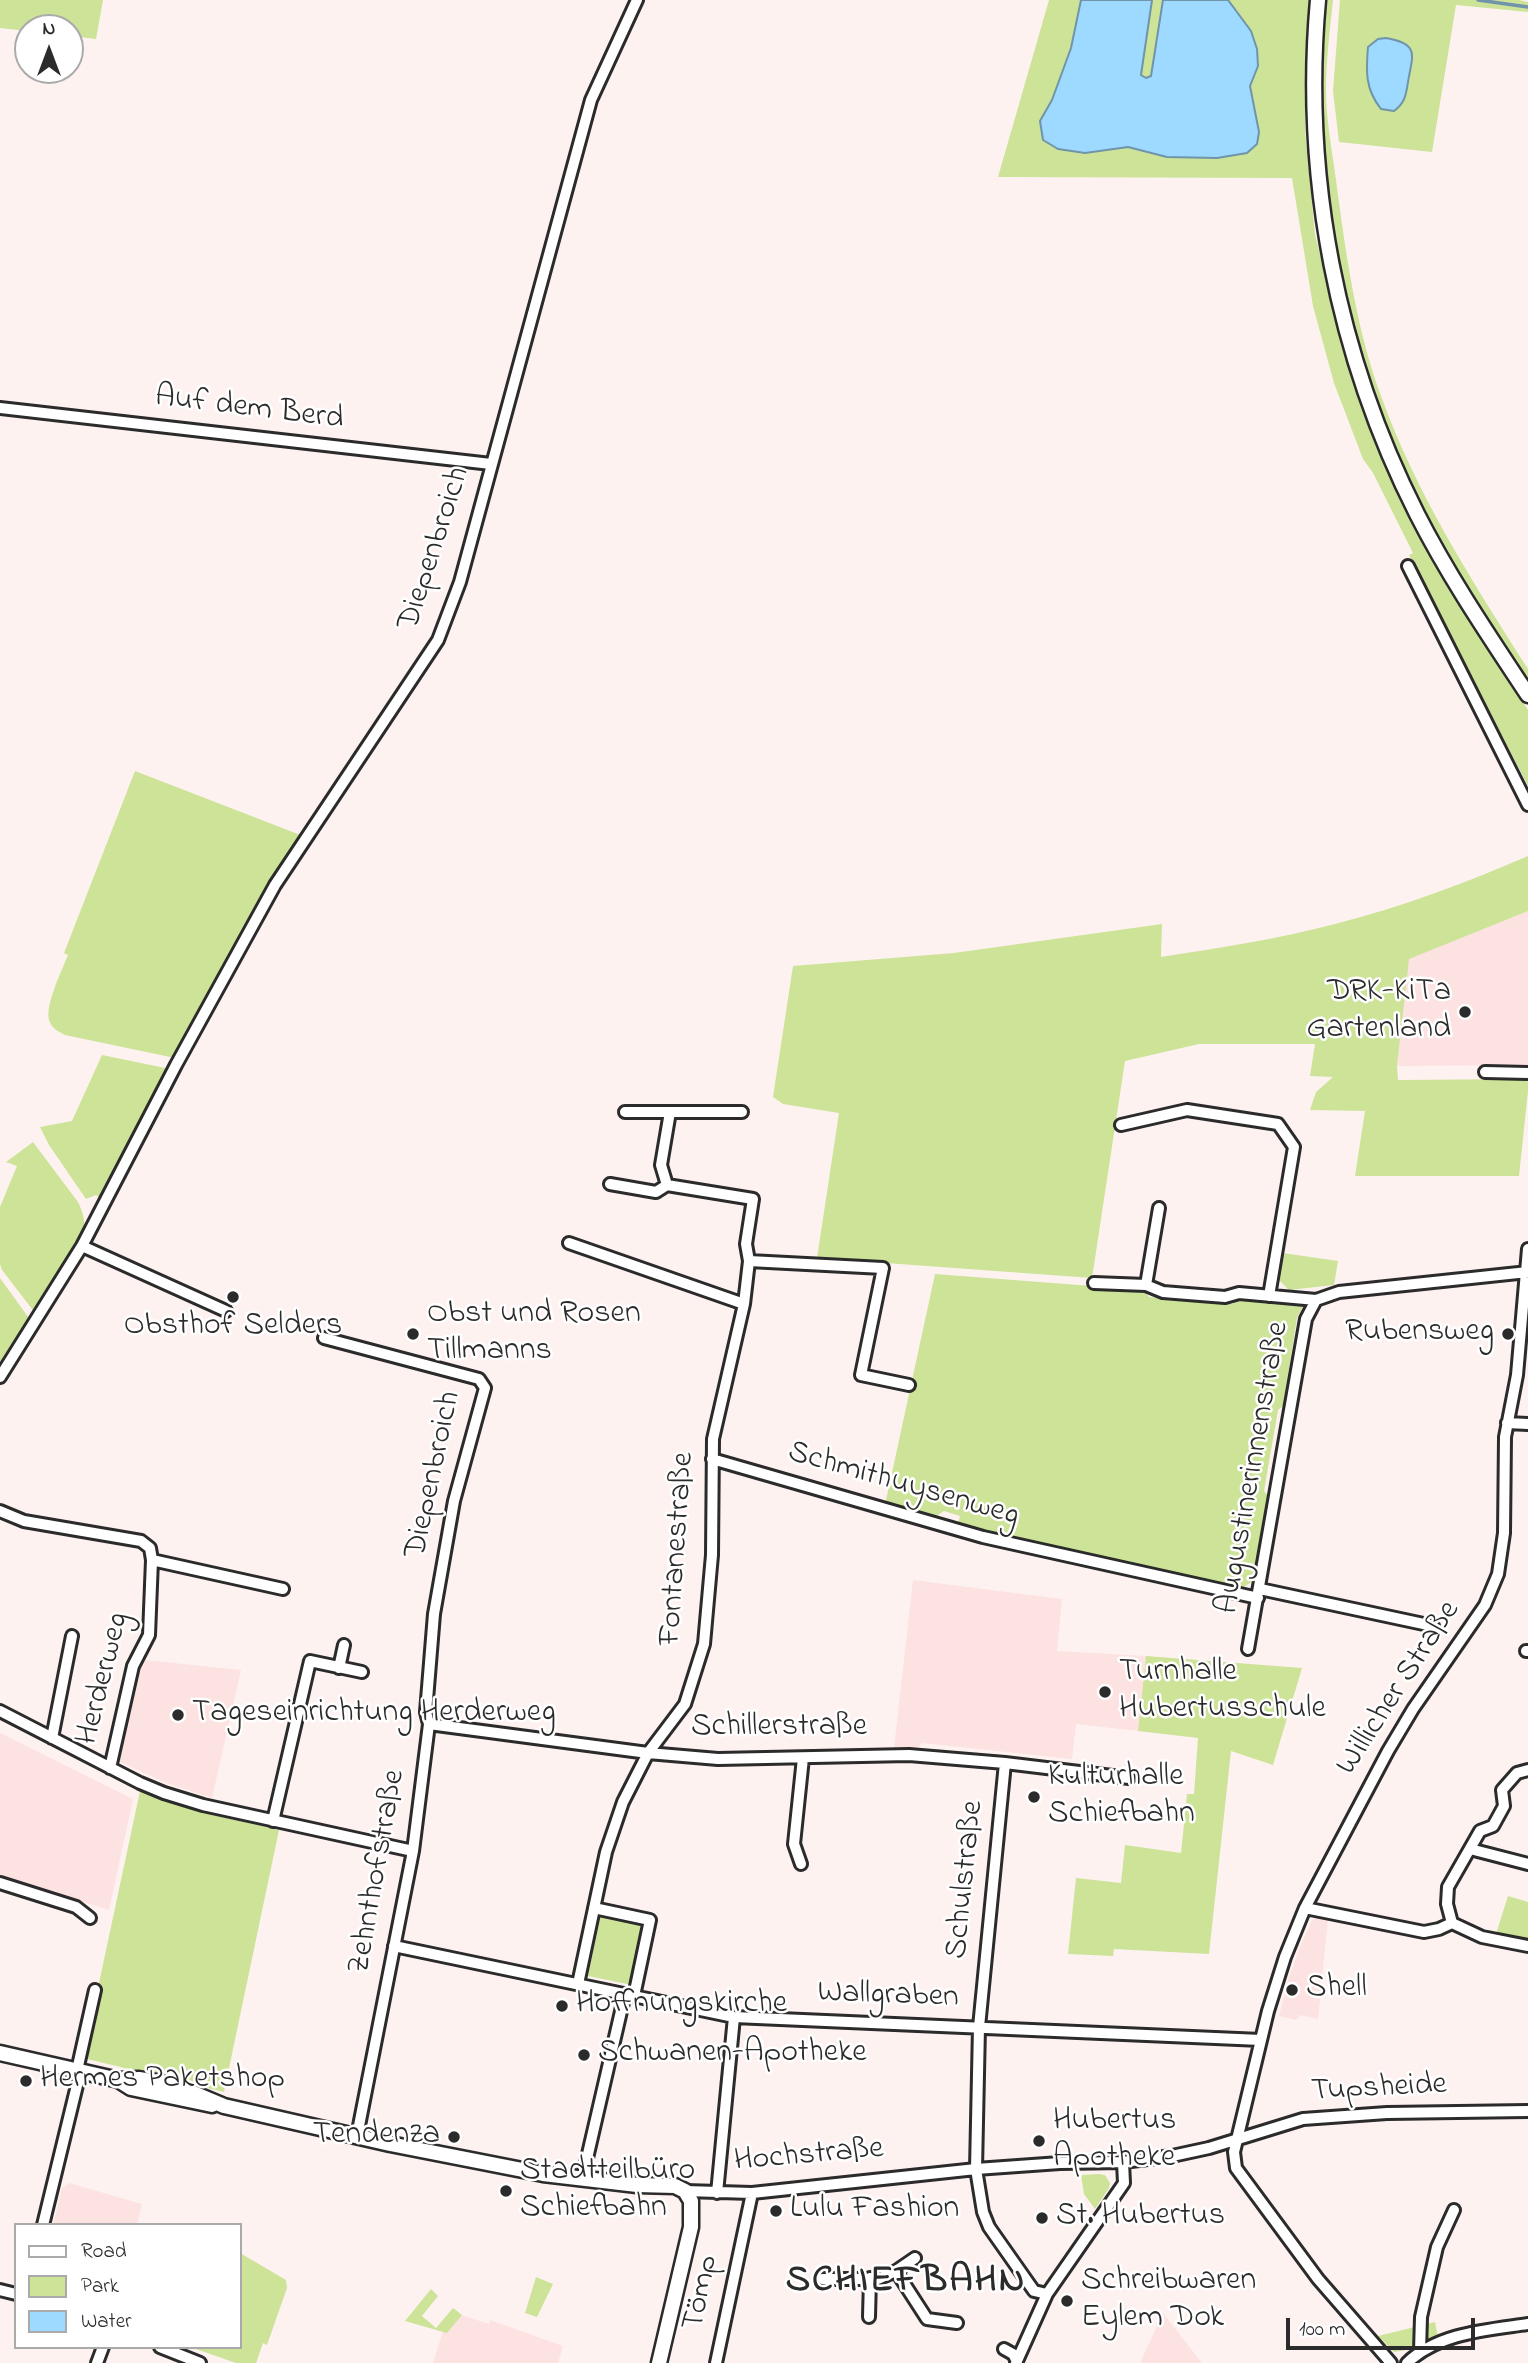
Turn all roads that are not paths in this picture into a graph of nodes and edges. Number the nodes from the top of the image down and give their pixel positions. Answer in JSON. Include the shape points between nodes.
{"nodes":[{"id":1,"x":638,"y":0,"type":"edge"},
{"id":2,"x":1318,"y":0,"type":"edge"},
{"id":3,"x":0,"y":408,"type":"edge"},
{"id":4,"x":491,"y":464,"type":"junction"},
{"id":5,"x":1408,"y":566,"type":"dead end"},
{"id":6,"x":1528,"y":695,"type":"edge"},
{"id":7,"x":1528,"y":805,"type":"edge"},
{"id":8,"x":1485,"y":1072,"type":"dead end"},
{"id":9,"x":1528,"y":1073,"type":"edge"},
{"id":10,"x":625,"y":1112,"type":"dead end"},
{"id":11,"x":670,"y":1112,"type":"junction"},
{"id":12,"x":742,"y":1112,"type":"dead end"},
{"id":13,"x":1121,"y":1125,"type":"dead end"},
{"id":14,"x":610,"y":1184,"type":"dead end"},
{"id":15,"x":667,"y":1185,"type":"junction"},
{"id":16,"x":1159,"y":1208,"type":"dead end"},
{"id":17,"x":569,"y":1243,"type":"dead end"},
{"id":18,"x":82,"y":1246,"type":"junction"},
{"id":19,"x":1528,"y":1249,"type":"edge"},
{"id":20,"x":749,"y":1261,"type":"junction"},
{"id":21,"x":1527,"y":1273,"type":"edge"},
{"id":22,"x":1094,"y":1283,"type":"dead end"},
{"id":23,"x":1146,"y":1285,"type":"junction"},
{"id":24,"x":1269,"y":1296,"type":"junction"},
{"id":25,"x":1316,"y":1300,"type":"junction"},
{"id":26,"x":744,"y":1304,"type":"junction"},
{"id":27,"x":226,"y":1311,"type":"dead end"},
{"id":28,"x":324,"y":1338,"type":"dead end"},
{"id":29,"x":0,"y":1377,"type":"edge"},
{"id":30,"x":909,"y":1385,"type":"dead end"},
{"id":31,"x":1507,"y":1423,"type":"junction"},
{"id":32,"x":1528,"y":1424,"type":"edge"},
{"id":33,"x":712,"y":1459,"type":"junction"},
{"id":34,"x":0,"y":1511,"type":"edge"},
{"id":35,"x":152,"y":1560,"type":"junction"},
{"id":36,"x":283,"y":1589,"type":"dead end"},
{"id":37,"x":1259,"y":1594,"type":"junction"},
{"id":38,"x":434,"y":1616,"type":"joint"},
{"id":39,"x":1433,"y":1626,"type":"dead end"},
{"id":40,"x":72,"y":1636,"type":"dead end"},
{"id":41,"x":344,"y":1645,"type":"dead end"},
{"id":42,"x":1248,"y":1649,"type":"dead end"},
{"id":43,"x":339,"y":1668,"type":"junction"},
{"id":44,"x":362,"y":1672,"type":"dead end"},
{"id":45,"x":0,"y":1711,"type":"edge"},
{"id":46,"x":429,"y":1724,"type":"junction"},
{"id":47,"x":52,"y":1738,"type":"junction"},
{"id":48,"x":649,"y":1753,"type":"junction"},
{"id":49,"x":803,"y":1758,"type":"junction"},
{"id":50,"x":1005,"y":1763,"type":"junction"},
{"id":51,"x":110,"y":1768,"type":"junction"},
{"id":52,"x":1528,"y":1770,"type":"edge"},
{"id":53,"x":1129,"y":1778,"type":"dead end"},
{"id":54,"x":273,"y":1821,"type":"junction"},
{"id":55,"x":1470,"y":1849,"type":"junction"},
{"id":56,"x":412,"y":1851,"type":"junction"},
{"id":57,"x":801,"y":1864,"type":"dead end"},
{"id":58,"x":1528,"y":1864,"type":"edge"},
{"id":59,"x":0,"y":1884,"type":"edge"},
{"id":60,"x":595,"y":1905,"type":"junction"},
{"id":61,"x":1305,"y":1908,"type":"junction"},
{"id":62,"x":90,"y":1918,"type":"dead end"},
{"id":63,"x":1452,"y":1923,"type":"junction"},
{"id":64,"x":394,"y":1946,"type":"junction"},
{"id":65,"x":1528,"y":1946,"type":"edge"},
{"id":66,"x":578,"y":1984,"type":"junction"},
{"id":67,"x":95,"y":1990,"type":"dead end"},
{"id":68,"x":629,"y":1995,"type":"junction"},
{"id":69,"x":734,"y":2017,"type":"junction"},
{"id":70,"x":979,"y":2027,"type":"junction"},
{"id":71,"x":1261,"y":2040,"type":"junction"},
{"id":72,"x":0,"y":2053,"type":"edge"},
{"id":73,"x":80,"y":2073,"type":"junction"},
{"id":74,"x":1528,"y":2111,"type":"edge"},
{"id":75,"x":357,"y":2136,"type":"junction"},
{"id":76,"x":1236,"y":2139,"type":"junction"},
{"id":77,"x":1124,"y":2162,"type":"junction"},
{"id":78,"x":976,"y":2169,"type":"junction"},
{"id":79,"x":582,"y":2180,"type":"junction"},
{"id":80,"x":685,"y":2191,"type":"junction"},
{"id":81,"x":717,"y":2193,"type":"junction"},
{"id":82,"x":752,"y":2193,"type":"junction"},
{"id":83,"x":1454,"y":2210,"type":"dead end"},
{"id":84,"x":43,"y":2223,"type":"edge"},
{"id":85,"x":915,"y":2258,"type":"dead end"},
{"id":86,"x":896,"y":2271,"type":"junction"},
{"id":87,"x":870,"y":2278,"type":"junction"},
{"id":88,"x":822,"y":2279,"type":"dead end"},
{"id":89,"x":1047,"y":2294,"type":"junction"},
{"id":90,"x":869,"y":2316,"type":"dead end"},
{"id":91,"x":957,"y":2323,"type":"dead end"},
{"id":92,"x":1528,"y":2324,"type":"edge"},
{"id":93,"x":165,"y":2349,"type":"edge"},
{"id":94,"x":1004,"y":2349,"type":"dead end"},
{"id":95,"x":1420,"y":2351,"type":"junction"},
{"id":96,"x":1379,"y":2358,"type":"edge"},
{"id":97,"x":1016,"y":2362,"type":"edge"},
{"id":98,"x":200,"y":2363,"type":"edge"},
{"id":99,"x":659,"y":2363,"type":"edge"},
{"id":100,"x":716,"y":2363,"type":"edge"},
{"id":101,"x":1391,"y":2363,"type":"edge"},
{"id":102,"x":1407,"y":2363,"type":"edge"}],
"edges":[{"from":1,"to":4,"type":"street","name":"Diepenbroich","via":[[591,100]]},
{"from":2,"to":6,"type":"street","via":[[1314,91],[1320,184],[1332,267],[1356,363],[1418,515]]},
{"from":3,"to":4,"type":"street","name":"Auf dem Berd"},
{"from":4,"to":18,"type":"street","name":"Diepenbroich","via":[[460,582],[438,640],[275,885]]},
{"from":5,"to":7,"type":"street"},
{"from":8,"to":9,"type":"street"},
{"from":10,"to":11,"type":"street"},
{"from":11,"to":12,"type":"street"},
{"from":11,"to":15,"type":"street","via":[[661,1166]]},
{"from":13,"to":24,"type":"street","via":[[1188,1110],[1279,1124],[1294,1147]]},
{"from":14,"to":15,"type":"street","name":"Fontanestraße","via":[[656,1192]]},
{"from":15,"to":20,"type":"street","name":"Fontanestraße","via":[[753,1199],[746,1244]]},
{"from":16,"to":23,"type":"street"},
{"from":17,"to":26,"type":"street"},
{"from":18,"to":27,"type":"street"},
{"from":18,"to":29,"type":"street"},
{"from":19,"to":21,"type":"street","name":"Willicher Straße"},
{"from":20,"to":26,"type":"street","name":"Fontanestraße"},
{"from":20,"to":30,"type":"street","via":[[883,1268],[861,1375]]},
{"from":21,"to":25,"type":"street","name":"Augustinerinnenstraße","via":[[1339,1292]]},
{"from":21,"to":31,"type":"street","name":"Willicher Straße","via":[[1517,1375]]},
{"from":22,"to":23,"type":"street"},
{"from":23,"to":24,"type":"street","via":[[1163,1292]]},
{"from":24,"to":25,"type":"street"},
{"from":25,"to":37,"type":"street","name":"Augustinerinnenstraße","via":[[1306,1319]]},
{"from":26,"to":33,"type":"street","name":"Fontanestraße"},
{"from":28,"to":38,"type":"street","name":"Diepenbroich","via":[[479,1379],[485,1388],[454,1501]]},
{"from":31,"to":32,"type":"street"},
{"from":31,"to":61,"type":"street","name":"Willicher Straße","via":[[1504,1533],[1492,1591],[1406,1719]]},
{"from":33,"to":37,"type":"street","name":"Schmithuysenweg","via":[[916,1519],[1081,1560]]},
{"from":33,"to":48,"type":"street","name":"Fontanestraße","via":[[712,1555],[704,1644],[685,1704]]},
{"from":34,"to":35,"type":"street","via":[[24,1521],[141,1541]]},
{"from":35,"to":36,"type":"street"},
{"from":35,"to":51,"type":"street","name":"Herderweg","via":[[149,1635],[133,1666]]},
{"from":37,"to":39,"type":"street","name":"Schmithuysenweg"},
{"from":37,"to":42,"type":"street","name":"Augustinerinnenstraße"},
{"from":38,"to":46,"type":"street","name":"Zehnthofstraße","via":[[426,1712]]},
{"from":40,"to":47,"type":"street"},
{"from":41,"to":43,"type":"street"},
{"from":43,"to":44,"type":"street"},
{"from":43,"to":54,"type":"street","via":[[310,1661]]},
{"from":45,"to":47,"type":"street"},
{"from":46,"to":48,"type":"street","name":"Schillerstraße"},
{"from":46,"to":56,"type":"street","name":"Zehnthofstraße"},
{"from":47,"to":51,"type":"street"},
{"from":48,"to":49,"type":"street","name":"Schillerstraße","via":[[718,1759]]},
{"from":48,"to":60,"type":"street","name":"Fontanestraße","via":[[623,1802]]},
{"from":49,"to":50,"type":"street","name":"Schillerstraße","via":[[909,1755]]},
{"from":49,"to":57,"type":"street","via":[[794,1844]]},
{"from":50,"to":53,"type":"street","name":"Schillerstraße"},
{"from":50,"to":70,"type":"street","name":"Schulstraße"},
{"from":51,"to":54,"type":"street","via":[[190,1801]]},
{"from":52,"to":55,"type":"street","via":[[1517,1773],[1502,1790],[1504,1806],[1493,1826],[1480,1831]]},
{"from":54,"to":56,"type":"street"},
{"from":55,"to":58,"type":"street"},
{"from":55,"to":63,"type":"street","via":[[1448,1886]]},
{"from":56,"to":64,"type":"street","name":"Zehnthofstraße"},
{"from":59,"to":62,"type":"street","via":[[76,1906]]},
{"from":60,"to":66,"type":"street","name":"Fontanestraße"},
{"from":60,"to":68,"type":"street","via":[[650,1920]]},
{"from":61,"to":63,"type":"street","via":[[1424,1932]]},
{"from":61,"to":71,"type":"street","name":"Willicher Straße"},
{"from":63,"to":65,"type":"street","via":[[1482,1937]]},
{"from":64,"to":66,"type":"street","name":"Wallgraben"},
{"from":64,"to":75,"type":"street","name":"Zehnthofstraße"},
{"from":66,"to":68,"type":"street","name":"Wallgraben"},
{"from":67,"to":73,"type":"street"},
{"from":68,"to":69,"type":"street","name":"Wallgraben"},
{"from":68,"to":79,"type":"street"},
{"from":69,"to":70,"type":"street","name":"Wallgraben"},
{"from":69,"to":81,"type":"street"},
{"from":70,"to":71,"type":"street","name":"Wallgraben"},
{"from":70,"to":78,"type":"street","name":"Schulstraße"},
{"from":71,"to":76,"type":"street","name":"Willicher Straße"},
{"from":72,"to":73,"type":"street","name":"Hochstraße"},
{"from":73,"to":75,"type":"street","name":"Hochstraße","via":[[174,2085],[224,2106]]},
{"from":73,"to":84,"type":"street"},
{"from":74,"to":76,"type":"street","name":"Tupsheide","via":[[1303,2119]]},
{"from":75,"to":79,"type":"street","name":"Hochstraße"},
{"from":76,"to":77,"type":"street","name":"Hochstraße","via":[[1172,2156]]},
{"from":76,"to":96,"type":"street","name":"Willicher Straße","via":[[1236,2168]]},
{"from":77,"to":78,"type":"street","name":"Hochstraße"},
{"from":77,"to":89,"type":"street","via":[[1124,2183]]},
{"from":78,"to":82,"type":"street","name":"Hochstraße"},
{"from":78,"to":89,"type":"street","name":"Schulstraße","via":[[989,2227],[1034,2291]]},
{"from":79,"to":80,"type":"street","name":"Hochstraße","via":[[675,2186]]},
{"from":80,"to":81,"type":"street","name":"Hochstraße"},
{"from":80,"to":99,"type":"street","via":[[691,2201],[691,2227]]},
{"from":81,"to":82,"type":"street","name":"Hochstraße"},
{"from":82,"to":100,"type":"street","name":"Tömp"},
{"from":83,"to":95,"type":"street","via":[[1437,2247],[1421,2317]]},
{"from":85,"to":86,"type":"street"},
{"from":86,"to":87,"type":"street"},
{"from":86,"to":91,"type":"street","via":[[927,2319]]},
{"from":87,"to":88,"type":"street"},
{"from":87,"to":90,"type":"street"},
{"from":89,"to":97,"type":"street"},
{"from":92,"to":95,"type":"street","via":[[1464,2334]]},
{"from":93,"to":98,"type":"street"},
{"from":94,"to":97,"type":"street"},
{"from":95,"to":102,"type":"street"},
{"from":96,"to":101,"type":"street","name":"Willicher Straße"}]}
